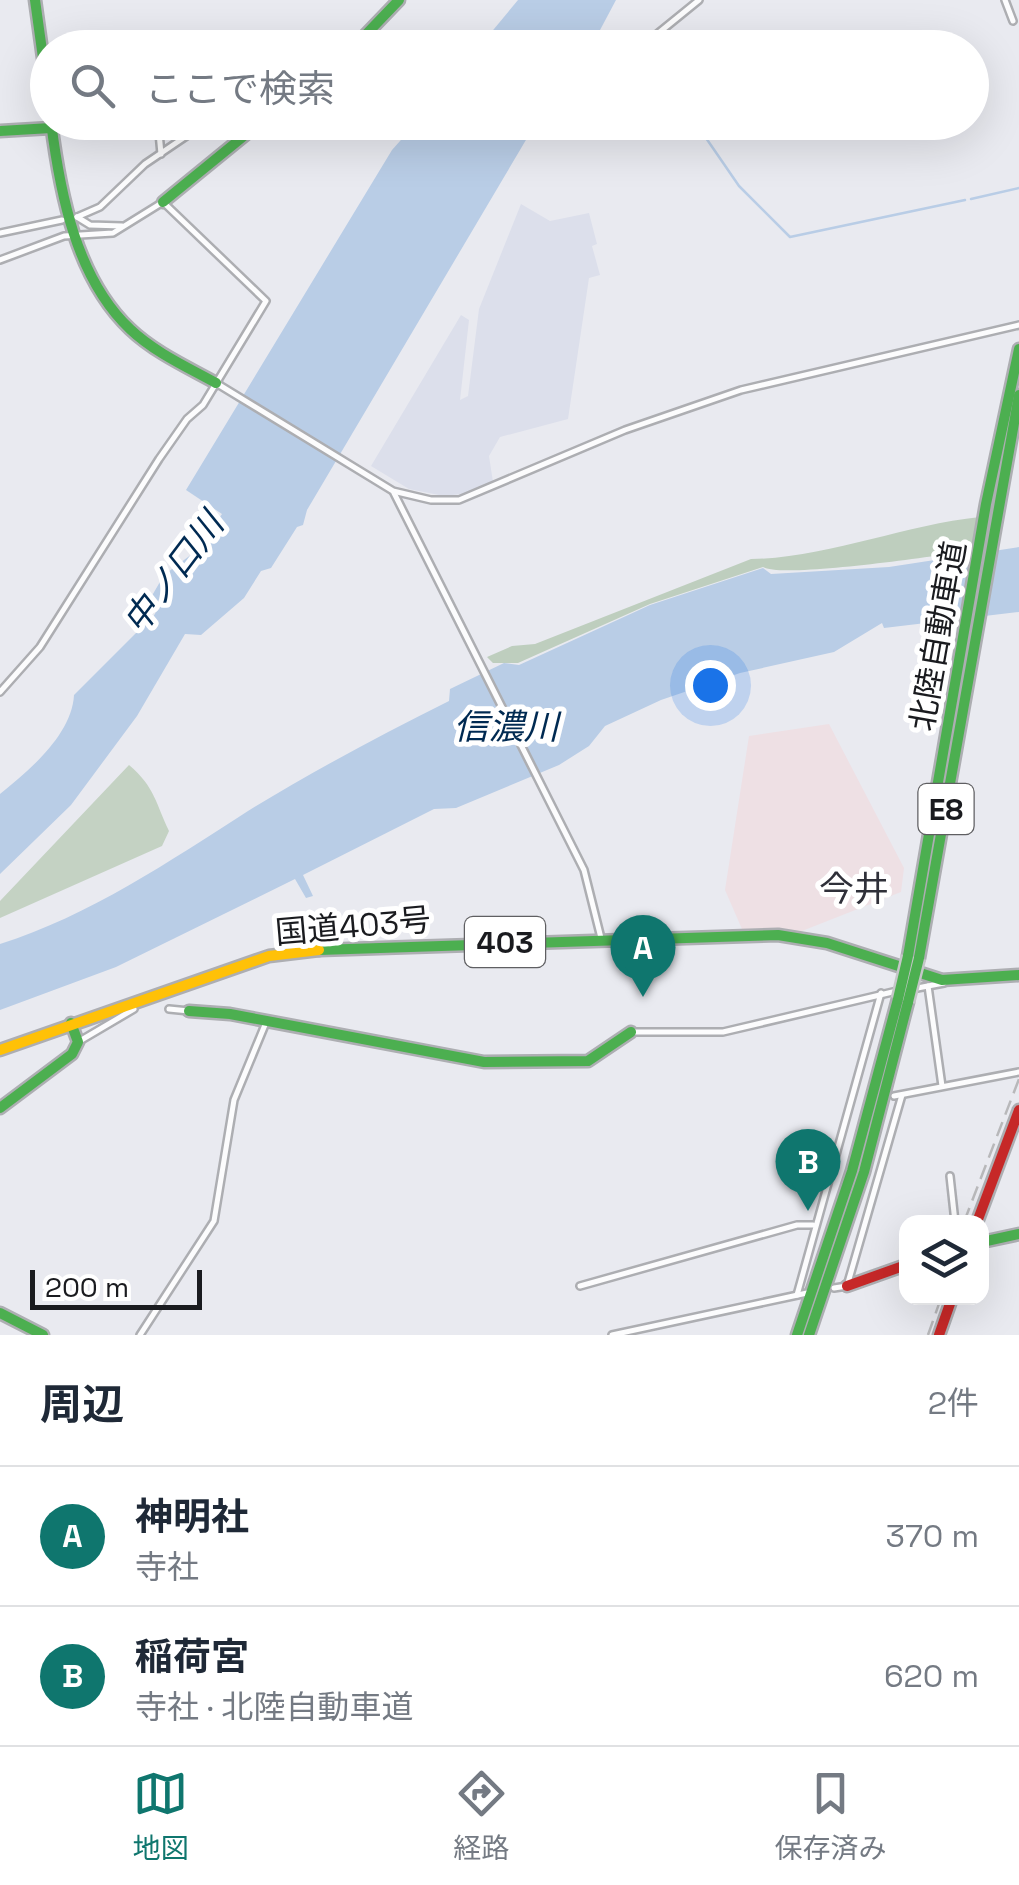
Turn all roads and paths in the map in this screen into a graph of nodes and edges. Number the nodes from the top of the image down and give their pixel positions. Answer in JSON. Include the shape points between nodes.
{"nodes":[{"id":1,"x":35,"y":0,"type":"edge"},
{"id":2,"x":398,"y":0,"type":"edge"},
{"id":3,"x":700,"y":0,"type":"edge"},
{"id":4,"x":1006,"y":0,"type":"edge"},
{"id":5,"x":1013,"y":21,"type":"dead end"},
{"id":6,"x":39,"y":30,"type":"edge"},
{"id":7,"x":369,"y":30,"type":"edge"},
{"id":8,"x":662,"y":30,"type":"edge"},
{"id":9,"x":30,"y":127,"type":"edge"},
{"id":10,"x":0,"y":130,"type":"edge"},
{"id":11,"x":53,"y":140,"type":"edge"},
{"id":12,"x":160,"y":140,"type":"edge"},
{"id":13,"x":181,"y":140,"type":"edge"},
{"id":14,"x":239,"y":140,"type":"edge"},
{"id":15,"x":161,"y":154,"type":"junction"},
{"id":16,"x":163,"y":202,"type":"junction"},
{"id":17,"x":62,"y":220,"type":"dead end"},
{"id":18,"x":125,"y":226,"type":"junction"},
{"id":19,"x":0,"y":233,"type":"edge"},
{"id":20,"x":75,"y":235,"type":"junction"},
{"id":21,"x":0,"y":260,"type":"edge"},
{"id":22,"x":1019,"y":326,"type":"edge"},
{"id":23,"x":1019,"y":349,"type":"edge"},
{"id":24,"x":216,"y":384,"type":"junction"},
{"id":25,"x":1019,"y":395,"type":"edge"},
{"id":26,"x":393,"y":490,"type":"junction"},
{"id":27,"x":0,"y":692,"type":"edge"},
{"id":28,"x":600,"y":938,"type":"junction"},
{"id":29,"x":913,"y":957,"type":"junction"},
{"id":30,"x":1019,"y":975,"type":"edge"},
{"id":31,"x":946,"y":980,"type":"junction"},
{"id":32,"x":928,"y":986,"type":"junction"},
{"id":33,"x":881,"y":994,"type":"junction"},
{"id":34,"x":903,"y":1001,"type":"junction"},
{"id":35,"x":134,"y":1009,"type":"dead end"},
{"id":36,"x":170,"y":1009,"type":"dead end"},
{"id":37,"x":189,"y":1011,"type":"joint"},
{"id":38,"x":266,"y":1020,"type":"junction"},
{"id":39,"x":71,"y":1022,"type":"junction"},
{"id":40,"x":631,"y":1032,"type":"joint"},
{"id":41,"x":78,"y":1042,"type":"junction"},
{"id":42,"x":0,"y":1050,"type":"edge"},
{"id":43,"x":1019,"y":1072,"type":"edge"},
{"id":44,"x":942,"y":1086,"type":"junction"},
{"id":45,"x":856,"y":1103,"type":"dead end"},
{"id":46,"x":848,"y":1106,"type":"junction"},
{"id":47,"x":0,"y":1108,"type":"edge"},
{"id":48,"x":1019,"y":1110,"type":"edge"},
{"id":49,"x":950,"y":1176,"type":"dead end"},
{"id":50,"x":954,"y":1215,"type":"edge"},
{"id":51,"x":980,"y":1215,"type":"edge"},
{"id":52,"x":813,"y":1226,"type":"junction"},
{"id":53,"x":1019,"y":1234,"type":"edge"},
{"id":54,"x":989,"y":1240,"type":"edge"},
{"id":55,"x":899,"y":1267,"type":"edge"},
{"id":56,"x":580,"y":1286,"type":"dead end"},
{"id":57,"x":846,"y":1286,"type":"junction"},
{"id":58,"x":834,"y":1288,"type":"dead end"},
{"id":59,"x":807,"y":1294,"type":"dead end"},
{"id":60,"x":797,"y":1295,"type":"junction"},
{"id":61,"x":950,"y":1305,"type":"edge"},
{"id":62,"x":0,"y":1313,"type":"edge"},
{"id":63,"x":43,"y":1335,"type":"edge"},
{"id":64,"x":140,"y":1335,"type":"edge"},
{"id":65,"x":612,"y":1335,"type":"edge"},
{"id":66,"x":797,"y":1335,"type":"edge"},
{"id":67,"x":809,"y":1335,"type":"edge"},
{"id":68,"x":939,"y":1335,"type":"edge"}],
"edges":[{"from":1,"to":6,"type":"main road"},
{"from":2,"to":7,"type":"main road"},
{"from":3,"to":8,"type":"street"},
{"from":4,"to":5,"type":"street"},
{"from":9,"to":10,"type":"main road"},
{"from":11,"to":20,"type":"main road"},
{"from":12,"to":15,"type":"street"},
{"from":13,"to":15,"type":"street"},
{"from":14,"to":16,"type":"main road"},
{"from":15,"to":18,"type":"street","via":[[100,208],[77,218]]},
{"from":16,"to":18,"type":"street"},
{"from":16,"to":24,"type":"street","via":[[266,301]]},
{"from":17,"to":19,"type":"street"},
{"from":18,"to":20,"type":"street"},
{"from":20,"to":21,"type":"street"},
{"from":20,"to":24,"type":"main road","via":[[124,323]]},
{"from":22,"to":26,"type":"street","via":[[702,402],[469,498],[431,500]]},
{"from":23,"to":29,"type":"main road","name":"北陸自動車道","number":"E8","via":[[958,662]]},
{"from":24,"to":26,"type":"street"},
{"from":24,"to":27,"type":"street","via":[[159,459],[40,647]]},
{"from":25,"to":29,"type":"main road","name":"北陸自動車道","number":"E8"},
{"from":26,"to":28,"type":"street","via":[[584,870]]},
{"from":28,"to":31,"type":"main road","name":"国道403号","number":"403","via":[[807,938]]},
{"from":28,"to":39,"type":"main road","name":"国道403号","number":"403","via":[[360,946],[269,956]]},
{"from":29,"to":34,"type":"main road","name":"北陸自動車道","number":"E8","bridge":true},
{"from":30,"to":31,"type":"main road","name":"国道403号","number":"403"},
{"from":31,"to":32,"type":"street"},
{"from":32,"to":33,"type":"street"},
{"from":32,"to":44,"type":"street"},
{"from":33,"to":40,"type":"street","via":[[723,1032]]},
{"from":33,"to":46,"type":"street"},
{"from":34,"to":66,"type":"main road","name":"北陸自動車道","number":"E8"},
{"from":34,"to":67,"type":"main road","name":"北陸自動車道","number":"E8","via":[[864,1172]]},
{"from":35,"to":41,"type":"street"},
{"from":36,"to":37,"type":"street"},
{"from":37,"to":38,"type":"main road"},
{"from":38,"to":40,"type":"main road","via":[[514,1064],[588,1061]]},
{"from":38,"to":64,"type":"street","via":[[234,1100],[214,1221]]},
{"from":39,"to":41,"type":"main road"},
{"from":39,"to":42,"type":"main road","name":"国道403号","number":"403"},
{"from":41,"to":47,"type":"main road","via":[[72,1054]]},
{"from":43,"to":44,"type":"street"},
{"from":44,"to":57,"type":"street","via":[[898,1096]]},
{"from":45,"to":46,"type":"street"},
{"from":46,"to":52,"type":"street"},
{"from":48,"to":51,"type":"main road"},
{"from":49,"to":50,"type":"street"},
{"from":52,"to":56,"type":"street"},
{"from":52,"to":60,"type":"street"},
{"from":53,"to":54,"type":"main road"},
{"from":55,"to":57,"type":"main road"},
{"from":57,"to":58,"type":"street"},
{"from":59,"to":60,"type":"street"},
{"from":60,"to":65,"type":"street"},
{"from":61,"to":68,"type":"main road"},
{"from":62,"to":63,"type":"main road"}]}
